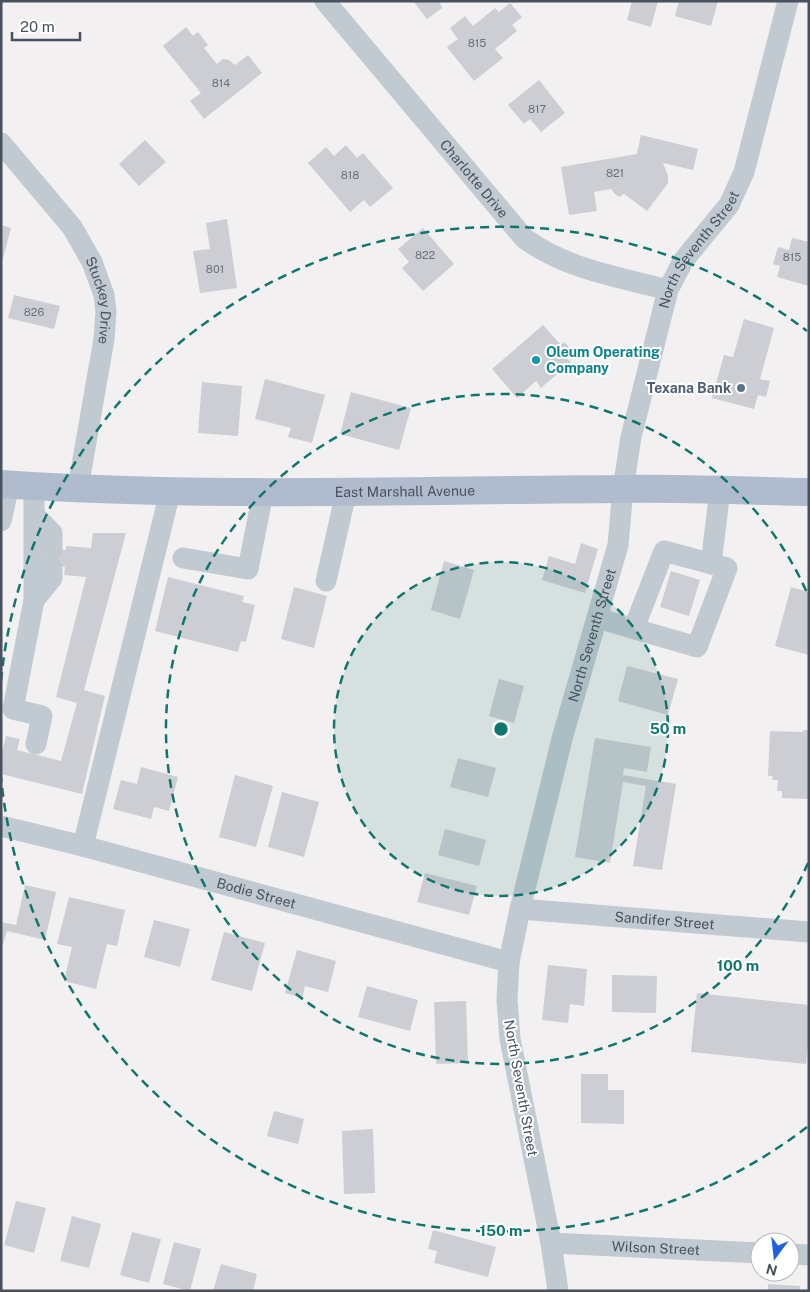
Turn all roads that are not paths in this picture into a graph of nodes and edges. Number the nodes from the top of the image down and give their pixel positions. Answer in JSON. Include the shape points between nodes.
{"nodes":[{"id":1,"x":325,"y":1,"type":"edge"},
{"id":2,"x":788,"y":1,"type":"edge"},
{"id":3,"x":1,"y":143,"type":"edge"},
{"id":4,"x":668,"y":290,"type":"junction"},
{"id":5,"x":15,"y":485,"type":"edge"},
{"id":6,"x":78,"y":488,"type":"junction"},
{"id":7,"x":624,"y":489,"type":"junction"},
{"id":8,"x":720,"y":490,"type":"junction"},
{"id":9,"x":170,"y":492,"type":"junction"},
{"id":10,"x":809,"y":492,"type":"edge"},
{"id":11,"x":263,"y":493,"type":"junction"},
{"id":12,"x":346,"y":493,"type":"junction"},
{"id":13,"x":35,"y":516,"type":"junction"},
{"id":14,"x":1,"y":521,"type":"edge"},
{"id":15,"x":183,"y":558,"type":"dead end"},
{"id":16,"x":711,"y":564,"type":"junction"},
{"id":17,"x":326,"y":581,"type":"dead end"},
{"id":18,"x":34,"y":600,"type":"junction"},
{"id":19,"x":597,"y":618,"type":"junction"},
{"id":20,"x":634,"y":628,"type":"junction"},
{"id":21,"x":36,"y":744,"type":"dead end"},
{"id":22,"x":1,"y":826,"type":"edge"},
{"id":23,"x":83,"y":846,"type":"junction"},
{"id":24,"x":520,"y":909,"type":"junction"},
{"id":25,"x":809,"y":932,"type":"edge"},
{"id":26,"x":509,"y":962,"type":"junction"},
{"id":27,"x":551,"y":1243,"type":"junction"},
{"id":28,"x":750,"y":1253,"type":"edge"},
{"id":29,"x":558,"y":1291,"type":"edge"}],
"edges":[{"from":1,"to":4,"type":"street","name":"Charlotte Drive","via":[[524,238],[568,263]]},
{"from":2,"to":4,"type":"street","name":"North Seventh Street","via":[[744,172],[728,205],[683,262]]},
{"from":3,"to":6,"type":"street","name":"Stuckey Drive","via":[[72,227],[92,262],[104,295],[104,339]]},
{"from":4,"to":7,"type":"street","name":"North Seventh Street","via":[[631,437]]},
{"from":5,"to":6,"type":"main road","name":"East Marshall Avenue"},
{"from":5,"to":13,"type":"street"},
{"from":5,"to":14,"type":"street"},
{"from":6,"to":9,"type":"main road","name":"East Marshall Avenue"},
{"from":7,"to":8,"type":"main road","name":"East Marshall Avenue"},
{"from":7,"to":12,"type":"main road","name":"East Marshall Avenue"},
{"from":7,"to":19,"type":"street","name":"North Seventh Street","via":[[618,545]]},
{"from":8,"to":10,"type":"main road","name":"East Marshall Avenue"},
{"from":8,"to":16,"type":"street"},
{"from":9,"to":11,"type":"main road","name":"East Marshall Avenue"},
{"from":9,"to":23,"type":"street"},
{"from":11,"to":12,"type":"main road","name":"East Marshall Avenue"},
{"from":11,"to":15,"type":"street","via":[[248,569]]},
{"from":12,"to":17,"type":"street"},
{"from":13,"to":18,"type":"street"},
{"from":13,"to":18,"type":"street","via":[[52,533],[52,578]]},
{"from":16,"to":20,"type":"street","via":[[664,551]]},
{"from":16,"to":20,"type":"street","via":[[727,568],[697,647]]},
{"from":18,"to":21,"type":"street","via":[[13,709],[42,716]]},
{"from":19,"to":20,"type":"street"},
{"from":19,"to":24,"type":"street","name":"North Seventh Street","via":[[563,735]]},
{"from":22,"to":23,"type":"street","name":"Bodie Street"},
{"from":23,"to":26,"type":"street","name":"Bodie Street"},
{"from":24,"to":25,"type":"street","name":"Sandifer Street"},
{"from":24,"to":26,"type":"street","name":"North Seventh Street"},
{"from":26,"to":27,"type":"street","name":"North Seventh Street","via":[[510,1039]]},
{"from":27,"to":28,"type":"street","name":"Wilson Street"},
{"from":27,"to":29,"type":"street","name":"North Seventh Street"}]}
